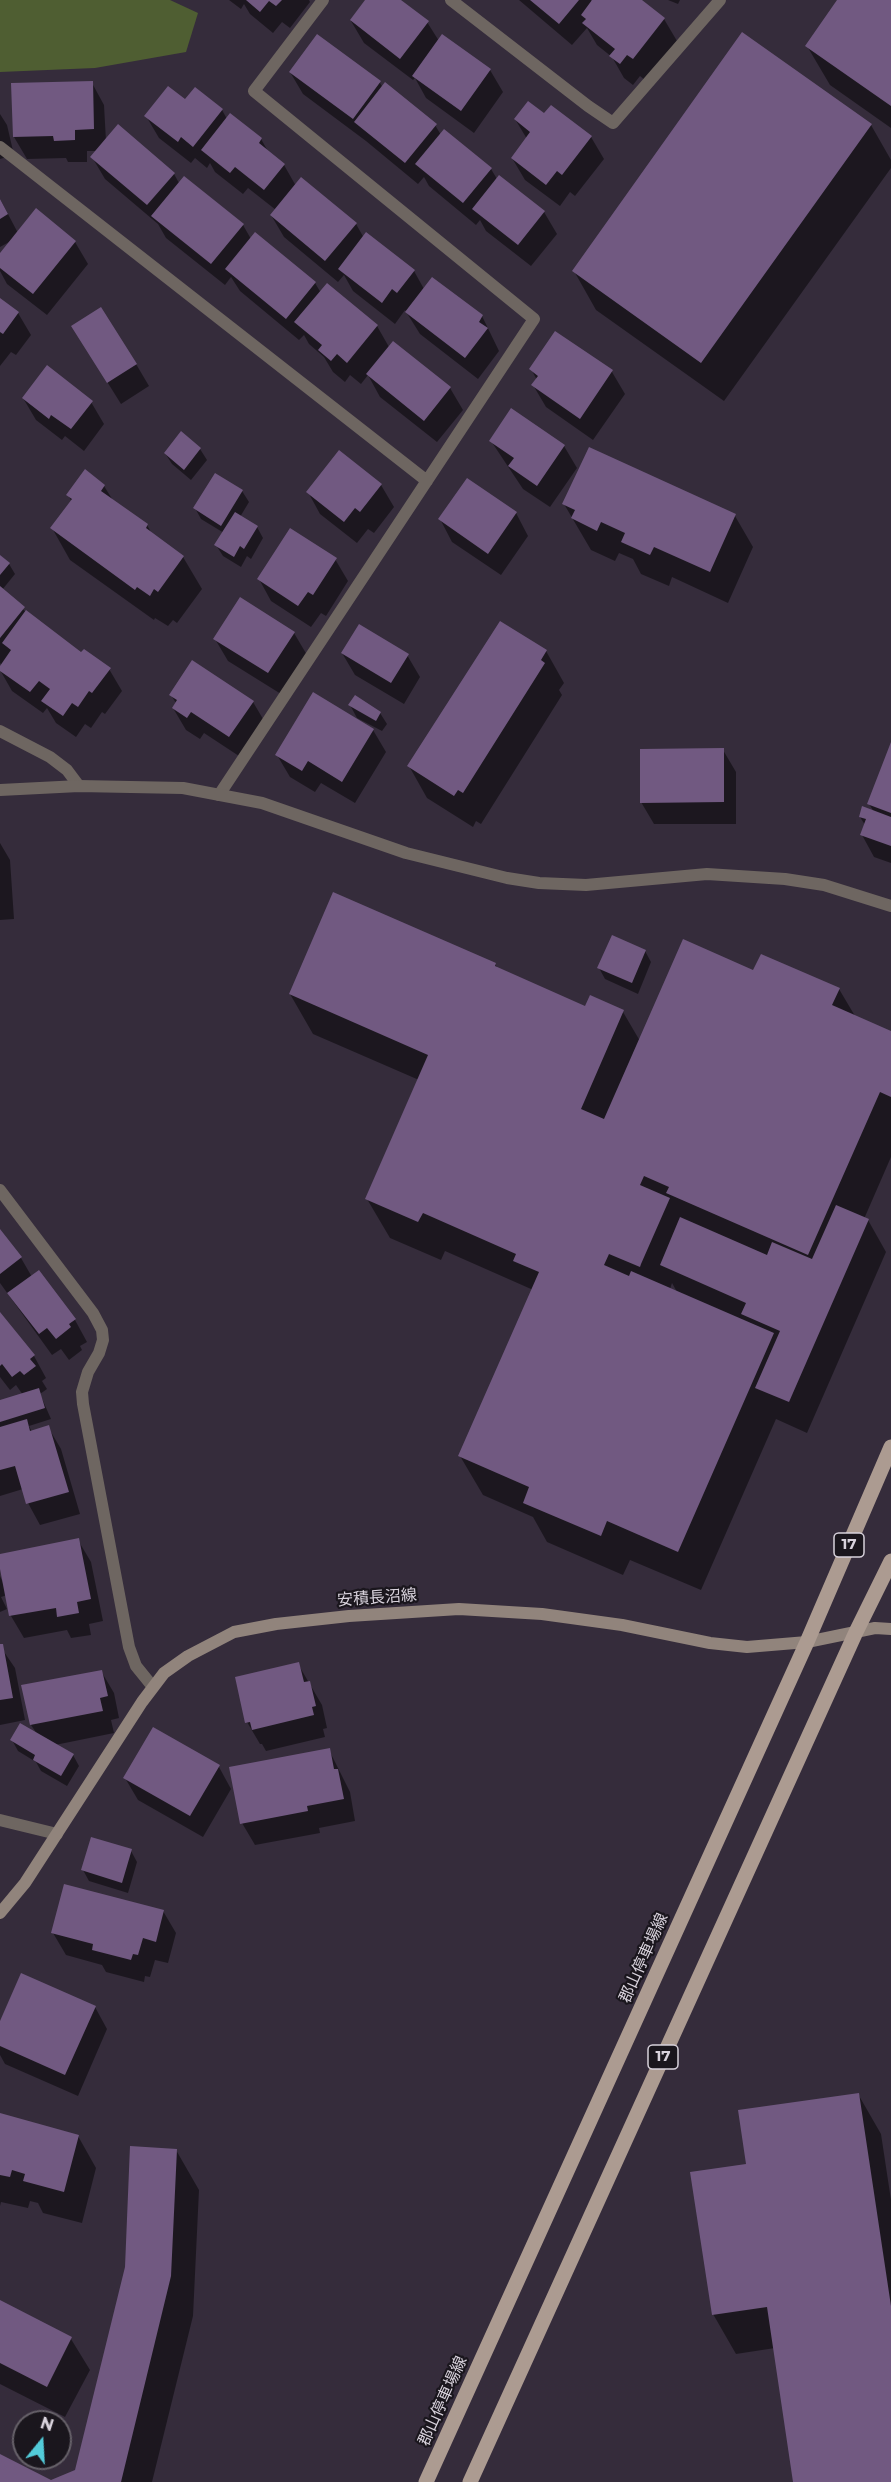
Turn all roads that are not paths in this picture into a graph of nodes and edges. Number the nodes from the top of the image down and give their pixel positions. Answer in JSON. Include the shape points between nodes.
{"nodes":[{"id":1,"x":323,"y":0,"type":"edge"},
{"id":2,"x":451,"y":0,"type":"edge"},
{"id":3,"x":720,"y":0,"type":"edge"},
{"id":4,"x":0,"y":147,"type":"edge"},
{"id":5,"x":427,"y":481,"type":"junction"},
{"id":6,"x":0,"y":731,"type":"edge"},
{"id":7,"x":79,"y":786,"type":"junction"},
{"id":8,"x":0,"y":790,"type":"edge"},
{"id":9,"x":219,"y":795,"type":"junction"},
{"id":10,"x":891,"y":906,"type":"edge"},
{"id":11,"x":0,"y":1190,"type":"edge"},
{"id":12,"x":891,"y":1447,"type":"edge"},
{"id":13,"x":891,"y":1562,"type":"edge"},
{"id":14,"x":891,"y":1629,"type":"edge"},
{"id":15,"x":856,"y":1632,"type":"junction"},
{"id":16,"x":807,"y":1642,"type":"junction"},
{"id":17,"x":153,"y":1687,"type":"junction"},
{"id":18,"x":0,"y":1820,"type":"edge"},
{"id":19,"x":57,"y":1834,"type":"junction"},
{"id":20,"x":0,"y":1913,"type":"edge"},
{"id":21,"x":426,"y":2482,"type":"edge"},
{"id":22,"x":470,"y":2482,"type":"edge"}],
"edges":[{"from":1,"to":5,"type":"street","via":[[254,91],[534,319]]},
{"from":2,"to":3,"type":"street","via":[[613,123]]},
{"from":4,"to":5,"type":"street"},
{"from":5,"to":9,"type":"street"},
{"from":6,"to":7,"type":"street","via":[[50,757]]},
{"from":7,"to":8,"type":"street"},
{"from":7,"to":9,"type":"street","via":[[162,786]]},
{"from":9,"to":10,"type":"street","via":[[262,803],[405,853],[507,878],[586,885],[707,874],[785,879],[824,885]]},
{"from":11,"to":17,"type":"street","via":[[102,1330],[103,1340],[88,1372],[82,1404],[129,1647],[136,1666]]},
{"from":12,"to":16,"type":"main road","name":"郡山停車場線","number":"17"},
{"from":13,"to":15,"type":"main road","number":"17"},
{"from":14,"to":15,"type":"main road","name":"安積長沼線"},
{"from":15,"to":16,"type":"main road","name":"安積長沼線"},
{"from":15,"to":22,"type":"main road","number":"17"},
{"from":16,"to":17,"type":"main road","name":"安積長沼線","via":[[747,1647],[530,1613],[459,1609],[349,1616],[234,1632],[188,1656],[164,1673]]},
{"from":16,"to":21,"type":"main road","name":"郡山停車場線","number":"17"},
{"from":17,"to":19,"type":"main road","name":"安積長沼線"},
{"from":18,"to":19,"type":"street"},
{"from":19,"to":20,"type":"main road","name":"安積長沼線"}]}
